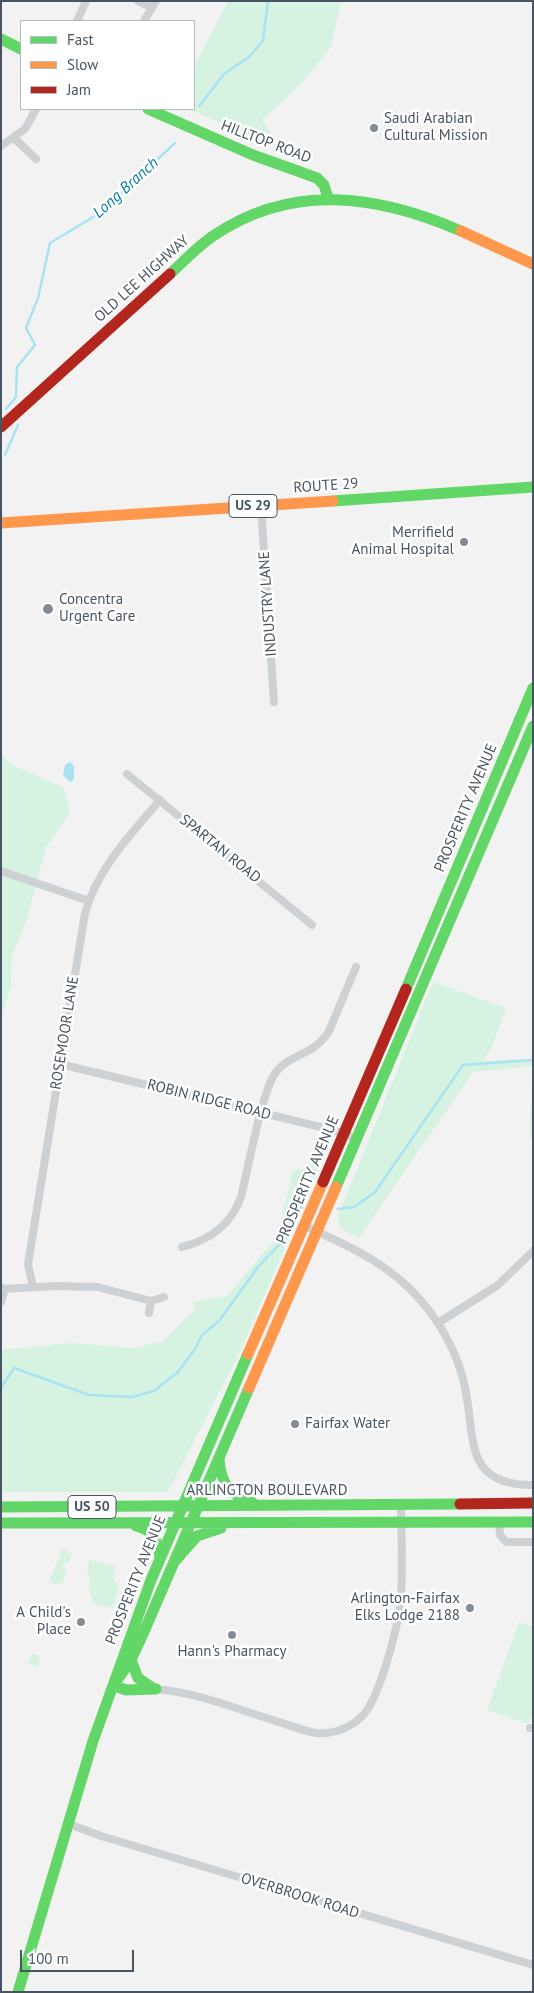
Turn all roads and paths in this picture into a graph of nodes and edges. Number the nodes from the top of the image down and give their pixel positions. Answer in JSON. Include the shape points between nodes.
{"nodes":[{"id":1,"x":86,"y":1,"type":"edge"},
{"id":2,"x":138,"y":1,"type":"edge"},
{"id":3,"x":154,"y":5,"type":"edge"},
{"id":4,"x":77,"y":20,"type":"edge"},
{"id":5,"x":145,"y":20,"type":"edge"},
{"id":6,"x":1,"y":39,"type":"edge"},
{"id":7,"x":20,"y":48,"type":"edge"},
{"id":8,"x":35,"y":110,"type":"edge"},
{"id":9,"x":150,"y":110,"type":"edge"},
{"id":10,"x":14,"y":138,"type":"junction"},
{"id":11,"x":1,"y":146,"type":"edge"},
{"id":12,"x":36,"y":159,"type":"dead end"},
{"id":13,"x":328,"y":198,"type":"junction"},
{"id":14,"x":533,"y":264,"type":"edge"},
{"id":15,"x":1,"y":427,"type":"edge"},
{"id":16,"x":533,"y":487,"type":"edge"},
{"id":17,"x":260,"y":506,"type":"junction"},
{"id":18,"x":1,"y":522,"type":"edge"},
{"id":19,"x":533,"y":688,"type":"edge"},
{"id":20,"x":274,"y":702,"type":"dead end"},
{"id":21,"x":533,"y":726,"type":"edge"},
{"id":22,"x":127,"y":774,"type":"dead end"},
{"id":23,"x":160,"y":800,"type":"junction"},
{"id":24,"x":1,"y":871,"type":"edge"},
{"id":25,"x":89,"y":901,"type":"junction"},
{"id":26,"x":312,"y":925,"type":"dead end"},
{"id":27,"x":356,"y":967,"type":"dead end"},
{"id":28,"x":60,"y":1064,"type":"junction"},
{"id":29,"x":262,"y":1114,"type":"junction"},
{"id":30,"x":344,"y":1134,"type":"junction"},
{"id":31,"x":358,"y":1139,"type":"junction"},
{"id":32,"x":304,"y":1226,"type":"junction"},
{"id":33,"x":317,"y":1232,"type":"junction"},
{"id":34,"x":182,"y":1247,"type":"dead end"},
{"id":35,"x":533,"y":1251,"type":"edge"},
{"id":36,"x":33,"y":1287,"type":"junction"},
{"id":37,"x":2,"y":1288,"type":"edge"},
{"id":38,"x":164,"y":1297,"type":"dead end"},
{"id":39,"x":151,"y":1301,"type":"junction"},
{"id":40,"x":1,"y":1302,"type":"edge"},
{"id":41,"x":149,"y":1313,"type":"dead end"},
{"id":42,"x":438,"y":1323,"type":"junction"},
{"id":43,"x":219,"y":1458,"type":"junction"},
{"id":44,"x":533,"y":1485,"type":"edge"},
{"id":45,"x":533,"y":1503,"type":"edge"},
{"id":46,"x":401,"y":1505,"type":"junction"},
{"id":47,"x":198,"y":1506,"type":"junction"},
{"id":48,"x":282,"y":1506,"type":"junction"},
{"id":49,"x":1,"y":1507,"type":"edge"},
{"id":50,"x":183,"y":1507,"type":"junction"},
{"id":51,"x":401,"y":1522,"type":"junction"},
{"id":52,"x":499,"y":1522,"type":"junction"},
{"id":53,"x":533,"y":1522,"type":"edge"},
{"id":54,"x":1,"y":1523,"type":"edge"},
{"id":55,"x":121,"y":1523,"type":"junction"},
{"id":56,"x":175,"y":1523,"type":"junction"},
{"id":57,"x":191,"y":1523,"type":"junction"},
{"id":58,"x":241,"y":1523,"type":"junction"},
{"id":59,"x":533,"y":1542,"type":"edge"},
{"id":60,"x":160,"y":1557,"type":"junction"},
{"id":61,"x":174,"y":1562,"type":"junction"},
{"id":62,"x":131,"y":1660,"type":"junction"},
{"id":63,"x":113,"y":1685,"type":"junction"},
{"id":64,"x":156,"y":1689,"type":"junction"},
{"id":65,"x":68,"y":1824,"type":"junction"},
{"id":66,"x":533,"y":1965,"type":"edge"},
{"id":67,"x":18,"y":1992,"type":"edge"}],
"edges":[{"from":1,"to":4,"type":"street"},
{"from":2,"to":3,"type":"street"},
{"from":3,"to":5,"type":"street"},
{"from":6,"to":7,"type":"main road"},
{"from":8,"to":10,"type":"street","via":[[25,129]]},
{"from":9,"to":13,"type":"main road","name":"HILLTOP ROAD","via":[[252,155],[317,178],[324,185]]},
{"from":10,"to":11,"type":"street"},
{"from":10,"to":12,"type":"street"},
{"from":13,"to":14,"type":"main road","via":[[363,198],[398,206]]},
{"from":13,"to":15,"type":"main road","name":"OLD LEE HIGHWAY","via":[[292,203],[253,214],[220,231]]},
{"from":16,"to":17,"type":"main road","name":"ROUTE 29","number":"US 29"},
{"from":17,"to":18,"type":"main road","name":"ROUTE 29","number":"US 29"},
{"from":17,"to":20,"type":"street","name":"INDUSTRY LANE"},
{"from":19,"to":30,"type":"main road","name":"PROSPERITY AVENUE"},
{"from":21,"to":31,"type":"main road","name":"PROSPERITY AVENUE"},
{"from":22,"to":23,"type":"street","name":"SPARTAN ROAD"},
{"from":23,"to":25,"type":"street","name":"ROSEMOOR LANE","via":[[114,855]]},
{"from":23,"to":26,"type":"street","name":"SPARTAN ROAD"},
{"from":24,"to":25,"type":"street"},
{"from":25,"to":28,"type":"street","name":"ROSEMOOR LANE"},
{"from":27,"to":29,"type":"street","via":[[330,1031],[316,1047],[284,1064],[276,1073]]},
{"from":28,"to":29,"type":"street","name":"ROBIN RIDGE ROAD"},
{"from":28,"to":36,"type":"street","name":"ROSEMOOR LANE","via":[[28,1264]]},
{"from":29,"to":30,"type":"street","name":"ROBIN RIDGE ROAD"},
{"from":29,"to":34,"type":"street","via":[[242,1197],[234,1213],[211,1236]]},
{"from":30,"to":31,"type":"street","name":"ROBIN RIDGE ROAD"},
{"from":30,"to":32,"type":"main road","name":"PROSPERITY AVENUE"},
{"from":31,"to":33,"type":"main road","name":"PROSPERITY AVENUE"},
{"from":32,"to":33,"type":"street"},
{"from":32,"to":50,"type":"main road","name":"PROSPERITY AVENUE"},
{"from":33,"to":42,"type":"street","via":[[361,1252],[390,1270],[420,1298]]},
{"from":33,"to":43,"type":"main road","name":"PROSPERITY AVENUE"},
{"from":35,"to":42,"type":"street","via":[[498,1284]]},
{"from":36,"to":37,"type":"street"},
{"from":36,"to":39,"type":"street","via":[[98,1287]]},
{"from":37,"to":40,"type":"street","via":[[4,1298]]},
{"from":38,"to":39,"type":"street"},
{"from":39,"to":41,"type":"street"},
{"from":42,"to":44,"type":"street","via":[[460,1371],[468,1402],[470,1438],[485,1469],[510,1484]]},
{"from":43,"to":47,"type":"main road","name":"PROSPERITY AVENUE"},
{"from":43,"to":48,"type":"main road","via":[[221,1477],[233,1495],[247,1501]]},
{"from":45,"to":46,"type":"main road","name":"ARLINGTON BOULEVARD","number":"US 50"},
{"from":46,"to":48,"type":"main road","name":"ARLINGTON BOULEVARD","number":"US 50"},
{"from":46,"to":51,"type":"street"},
{"from":47,"to":48,"type":"main road","name":"ARLINGTON BOULEVARD","number":"US 50"},
{"from":47,"to":50,"type":"main road","name":"ARLINGTON BOULEVARD","number":"US 50"},
{"from":47,"to":57,"type":"main road","name":"PROSPERITY AVENUE"},
{"from":49,"to":50,"type":"main road","name":"ARLINGTON BOULEVARD","number":"US 50"},
{"from":50,"to":56,"type":"main road","name":"PROSPERITY AVENUE"},
{"from":51,"to":52,"type":"main road","number":"US 50"},
{"from":51,"to":58,"type":"main road","number":"US 50"},
{"from":51,"to":64,"type":"street","via":[[400,1600],[396,1626],[371,1704],[352,1725],[318,1733],[205,1697]]},
{"from":52,"to":53,"type":"main road","number":"US 50"},
{"from":52,"to":59,"type":"street","via":[[500,1535],[506,1542]]},
{"from":54,"to":55,"type":"main road","number":"US 50"},
{"from":55,"to":56,"type":"main road","number":"US 50"},
{"from":55,"to":60,"type":"main road","via":[[152,1532]]},
{"from":56,"to":57,"type":"main road","number":"US 50"},
{"from":56,"to":60,"type":"main road","name":"PROSPERITY AVENUE"},
{"from":57,"to":58,"type":"main road","number":"US 50"},
{"from":57,"to":61,"type":"main road","name":"PROSPERITY AVENUE"},
{"from":58,"to":61,"type":"main road","via":[[197,1536]]},
{"from":60,"to":63,"type":"main road","name":"PROSPERITY AVENUE"},
{"from":61,"to":62,"type":"main road","name":"PROSPERITY AVENUE"},
{"from":62,"to":63,"type":"main road","name":"PROSPERITY AVENUE"},
{"from":62,"to":64,"type":"main road","via":[[138,1679]]},
{"from":63,"to":64,"type":"main road","via":[[126,1690]]},
{"from":63,"to":65,"type":"main road","name":"PROSPERITY AVENUE","via":[[92,1741]]},
{"from":65,"to":66,"type":"street","name":"OVERBROOK ROAD"},
{"from":65,"to":67,"type":"main road","name":"PROSPERITY AVENUE"}]}
